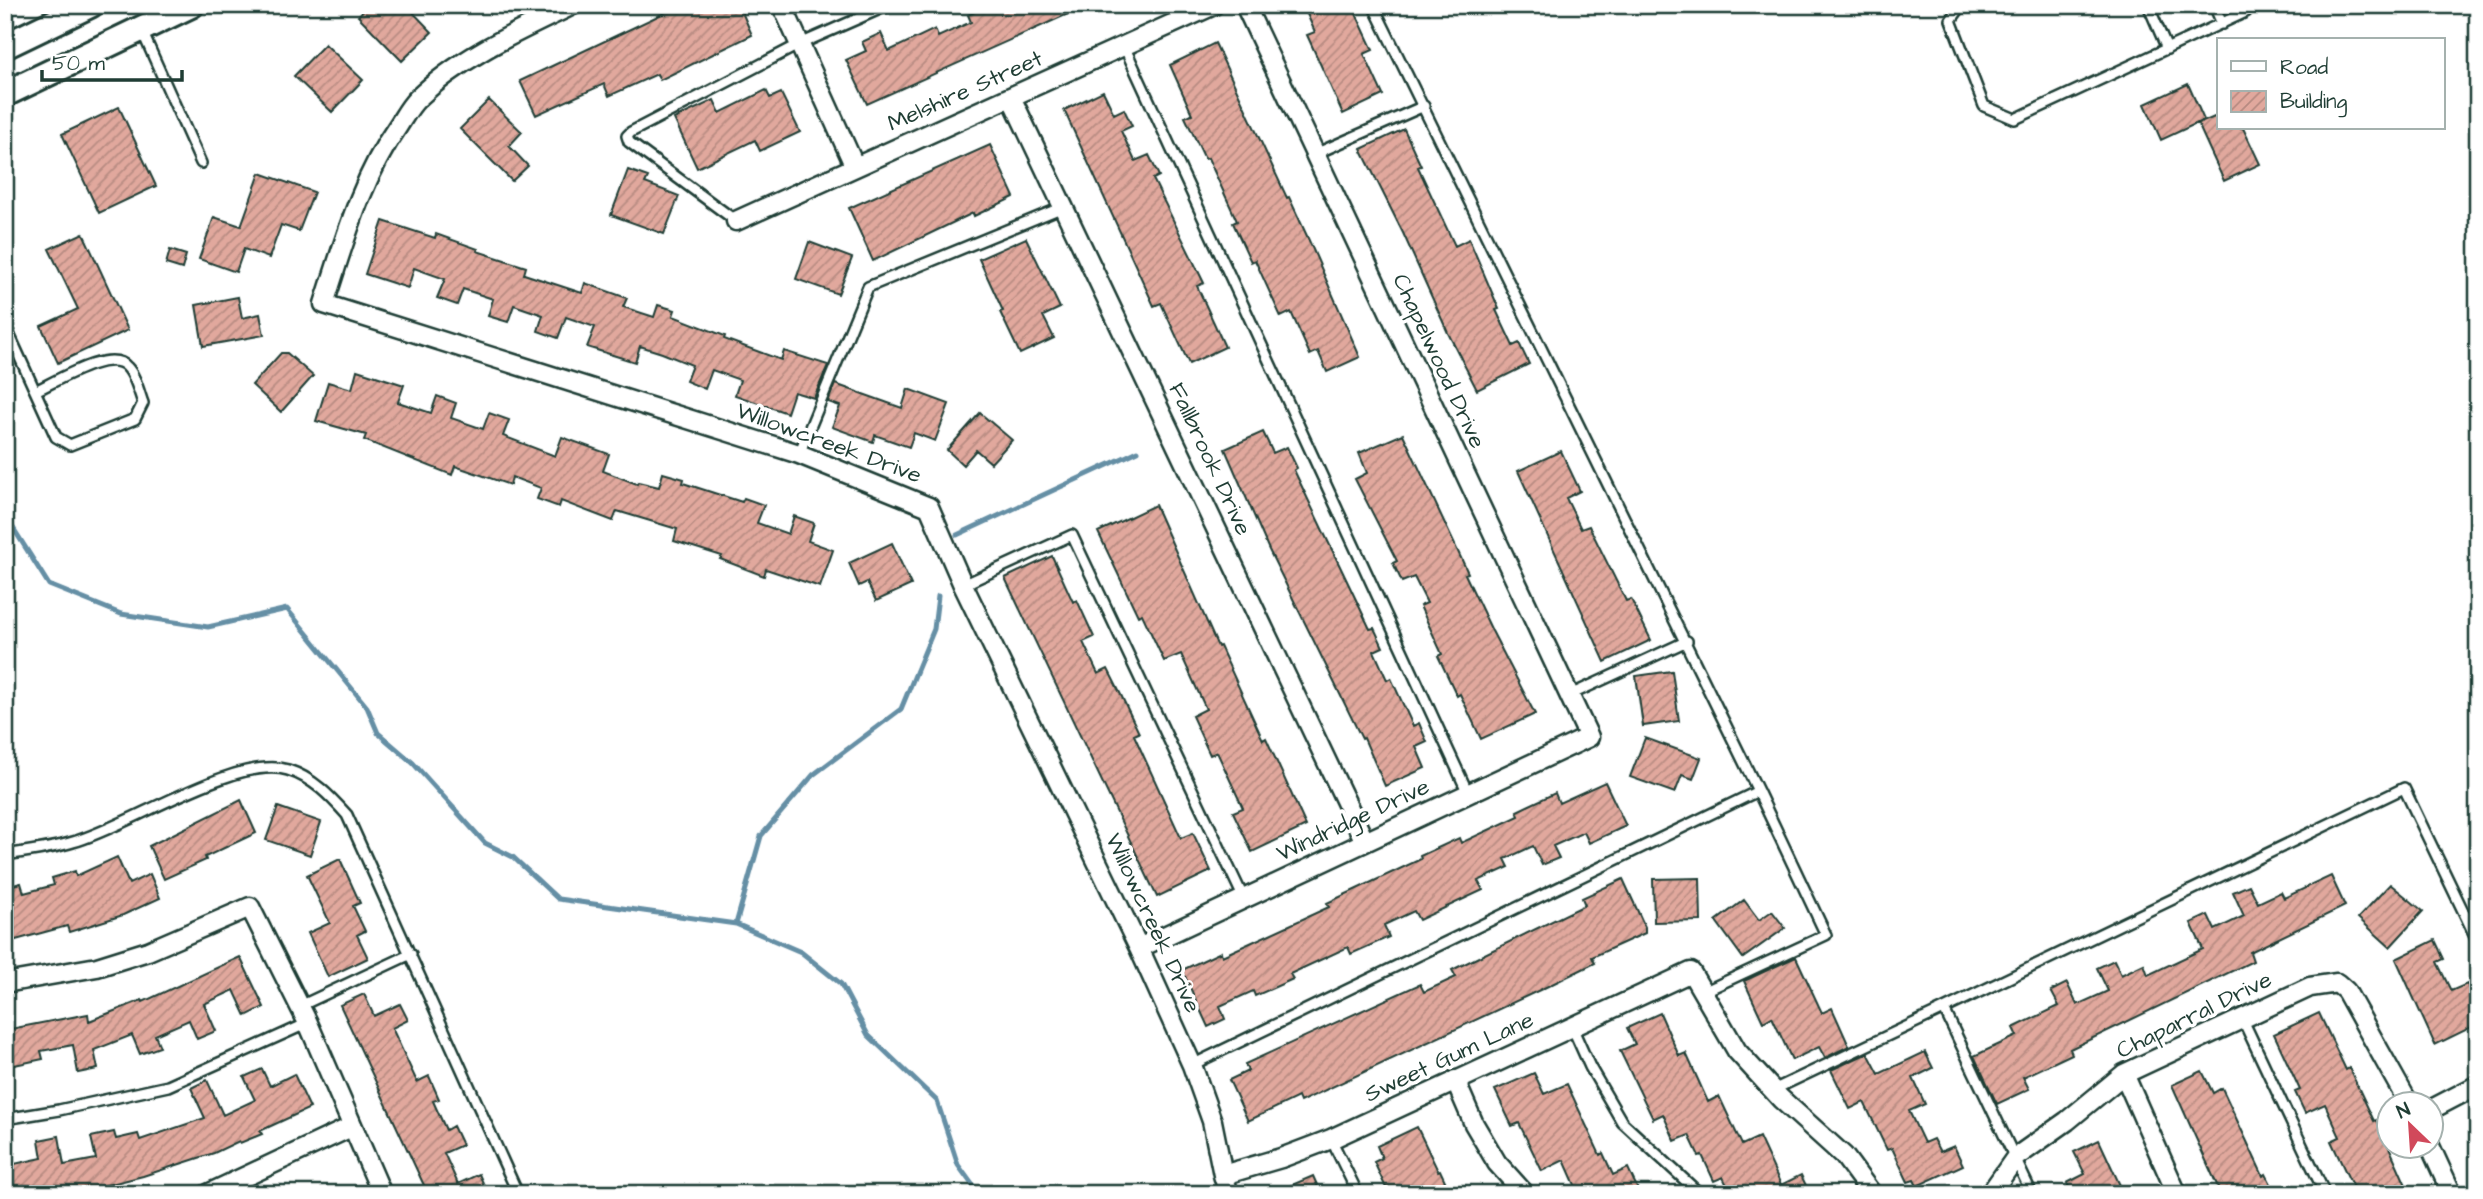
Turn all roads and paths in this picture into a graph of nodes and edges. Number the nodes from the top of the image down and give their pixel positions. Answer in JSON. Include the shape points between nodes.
{"nodes":[{"id":1,"x":90,"y":5,"type":"edge"},
{"id":2,"x":191,"y":5,"type":"edge"},
{"id":3,"x":782,"y":5,"type":"edge"},
{"id":4,"x":890,"y":5,"type":"edge"},
{"id":5,"x":1214,"y":5,"type":"edge"},
{"id":6,"x":1245,"y":5,"type":"edge"},
{"id":7,"x":1373,"y":5,"type":"edge"},
{"id":8,"x":1962,"y":5,"type":"edge"},
{"id":9,"x":2148,"y":5,"type":"edge"},
{"id":10,"x":2214,"y":5,"type":"edge"},
{"id":11,"x":2249,"y":5,"type":"edge"},
{"id":12,"x":565,"y":7,"type":"edge"},
{"id":13,"x":533,"y":15,"type":"edge"},
{"id":14,"x":2222,"y":24,"type":"junction"},
{"id":15,"x":141,"y":29,"type":"junction"},
{"id":16,"x":800,"y":44,"type":"junction"},
{"id":17,"x":5,"y":46,"type":"edge"},
{"id":18,"x":1124,"y":46,"type":"junction"},
{"id":19,"x":2167,"y":49,"type":"junction"},
{"id":20,"x":5,"y":94,"type":"edge"},
{"id":21,"x":1011,"y":97,"type":"junction"},
{"id":22,"x":1424,"y":106,"type":"junction"},
{"id":23,"x":1315,"y":153,"type":"junction"},
{"id":24,"x":201,"y":163,"type":"dead end"},
{"id":25,"x":855,"y":167,"type":"junction"},
{"id":26,"x":1063,"y":206,"type":"junction"},
{"id":27,"x":736,"y":221,"type":"joint"},
{"id":28,"x":5,"y":325,"type":"edge"},
{"id":29,"x":35,"y":391,"type":"junction"},
{"id":30,"x":799,"y":454,"type":"junction"},
{"id":31,"x":963,"y":585,"type":"junction"},
{"id":32,"x":1687,"y":641,"type":"junction"},
{"id":33,"x":1570,"y":695,"type":"junction"},
{"id":34,"x":1589,"y":737,"type":"joint"},
{"id":35,"x":1758,"y":791,"type":"junction"},
{"id":36,"x":1468,"y":793,"type":"junction"},
{"id":37,"x":1365,"y":842,"type":"junction"},
{"id":38,"x":5,"y":855,"type":"edge"},
{"id":39,"x":1244,"y":899,"type":"junction"},
{"id":40,"x":2478,"y":942,"type":"edge"},
{"id":41,"x":1139,"y":948,"type":"junction"},
{"id":42,"x":411,"y":954,"type":"junction"},
{"id":43,"x":5,"y":983,"type":"edge"},
{"id":44,"x":1703,"y":992,"type":"junction"},
{"id":45,"x":300,"y":1006,"type":"junction"},
{"id":46,"x":1944,"y":1009,"type":"junction"},
{"id":47,"x":2241,"y":1018,"type":"junction"},
{"id":48,"x":308,"y":1024,"type":"junction"},
{"id":49,"x":1572,"y":1027,"type":"junction"},
{"id":50,"x":1192,"y":1065,"type":"junction"},
{"id":51,"x":2124,"y":1074,"type":"junction"},
{"id":52,"x":1455,"y":1080,"type":"junction"},
{"id":53,"x":2478,"y":1085,"type":"edge"},
{"id":54,"x":1773,"y":1090,"type":"junction"},
{"id":55,"x":2401,"y":1090,"type":"edge"},
{"id":56,"x":2444,"y":1103,"type":"edge"},
{"id":57,"x":5,"y":1119,"type":"edge"},
{"id":58,"x":351,"y":1127,"type":"junction"},
{"id":59,"x":1331,"y":1139,"type":"junction"},
{"id":60,"x":2016,"y":1157,"type":"junction"},
{"id":61,"x":2436,"y":1160,"type":"edge"},
{"id":62,"x":1223,"y":1175,"type":"junction"},
{"id":63,"x":208,"y":1194,"type":"edge"},
{"id":64,"x":382,"y":1194,"type":"edge"},
{"id":65,"x":518,"y":1194,"type":"edge"},
{"id":66,"x":1229,"y":1194,"type":"edge"},
{"id":67,"x":1358,"y":1194,"type":"edge"},
{"id":68,"x":1525,"y":1194,"type":"edge"},
{"id":69,"x":1700,"y":1194,"type":"edge"},
{"id":70,"x":1872,"y":1194,"type":"edge"},
{"id":71,"x":1990,"y":1194,"type":"edge"},
{"id":72,"x":2032,"y":1194,"type":"edge"},
{"id":73,"x":2177,"y":1194,"type":"edge"},
{"id":74,"x":2325,"y":1194,"type":"edge"},
{"id":75,"x":2452,"y":1194,"type":"edge"}],
"edges":[{"from":1,"to":17,"type":"main road","via":[[56,17]]},
{"from":2,"to":15,"type":"main road"},
{"from":3,"to":16,"type":"street"},
{"from":4,"to":16,"type":"lane"},
{"from":5,"to":18,"type":"street","name":"Melshire Street"},
{"from":6,"to":23,"type":"street","name":"Chapelwood Drive"},
{"from":7,"to":22,"type":"lane"},
{"from":8,"to":19,"type":"lane","via":[[1951,20],[1984,106],[2015,119]]},
{"from":9,"to":19,"type":"lane"},
{"from":10,"to":14,"type":"lane"},
{"from":11,"to":14,"type":"lane","via":[[2246,12]]},
{"from":12,"to":13,"type":"street"},
{"from":13,"to":30,"type":"street","name":"Willowcreek Drive","via":[[415,101],[360,191],[324,304]]},
{"from":14,"to":19,"type":"lane"},
{"from":15,"to":20,"type":"main road"},
{"from":15,"to":24,"type":"lane"},
{"from":16,"to":25,"type":"street"},
{"from":16,"to":27,"type":"lane","via":[[627,136],[629,142]]},
{"from":18,"to":21,"type":"street","name":"Melshire Street"},
{"from":18,"to":36,"type":"lane"},
{"from":21,"to":25,"type":"street","name":"Melshire Street"},
{"from":21,"to":26,"type":"street","name":"Fallbrook Drive"},
{"from":22,"to":23,"type":"lane"},
{"from":22,"to":32,"type":"lane"},
{"from":23,"to":33,"type":"street","name":"Chapelwood Drive"},
{"from":25,"to":27,"type":"street","name":"Melshire Street"},
{"from":26,"to":30,"type":"lane","via":[[868,287]]},
{"from":26,"to":37,"type":"street","name":"Fallbrook Drive"},
{"from":28,"to":29,"type":"lane"},
{"from":29,"to":29,"type":"lane","via":[[56,437],[69,444],[135,419],[143,403],[128,367],[117,359],[104,360]]},
{"from":30,"to":31,"type":"street","name":"Willowcreek Drive","via":[[929,507]]},
{"from":31,"to":39,"type":"lane","via":[[1072,535]]},
{"from":31,"to":41,"type":"street","name":"Willowcreek Drive"},
{"from":32,"to":33,"type":"lane"},
{"from":32,"to":35,"type":"lane"},
{"from":33,"to":34,"type":"street","name":"Chapelwood Drive"},
{"from":34,"to":36,"type":"street","name":"Windridge Drive"},
{"from":35,"to":44,"type":"lane","via":[[1826,935]]},
{"from":35,"to":50,"type":"lane"},
{"from":36,"to":37,"type":"street","name":"Windridge Drive"},
{"from":37,"to":39,"type":"street","name":"Windridge Drive"},
{"from":38,"to":42,"type":"lane","via":[[74,842],[251,769],[287,769],[321,787],[347,815]]},
{"from":39,"to":41,"type":"street","name":"Windridge Drive"},
{"from":40,"to":46,"type":"lane","via":[[2404,788]]},
{"from":41,"to":50,"type":"street","name":"Willowcreek Drive"},
{"from":42,"to":45,"type":"lane"},
{"from":42,"to":65,"type":"lane"},
{"from":43,"to":45,"type":"street","via":[[97,967],[148,951],[250,907]]},
{"from":44,"to":49,"type":"street","name":"Sweet Gum Lane","via":[[1691,972]]},
{"from":44,"to":54,"type":"street","via":[[1737,1051]]},
{"from":45,"to":48,"type":"street"},
{"from":46,"to":54,"type":"lane"},
{"from":46,"to":60,"type":"lane"},
{"from":47,"to":51,"type":"street","name":"Chaparral Drive"},
{"from":47,"to":55,"type":"street","name":"Chaparral Drive","via":[[2310,987],[2337,983],[2346,991]]},
{"from":47,"to":74,"type":"lane"},
{"from":48,"to":57,"type":"lane","via":[[168,1086]]},
{"from":48,"to":58,"type":"street"},
{"from":49,"to":52,"type":"street","name":"Sweet Gum Lane"},
{"from":49,"to":69,"type":"lane","via":[[1622,1122]]},
{"from":50,"to":62,"type":"street","name":"Willowcreek Drive","via":[[1212,1121]]},
{"from":51,"to":60,"type":"street","name":"Chaparral Drive"},
{"from":51,"to":73,"type":"street"},
{"from":52,"to":59,"type":"street","name":"Sweet Gum Lane"},
{"from":52,"to":68,"type":"street","via":[[1497,1163]]},
{"from":53,"to":56,"type":"street"},
{"from":54,"to":70,"type":"street","via":[[1844,1156]]},
{"from":58,"to":63,"type":"street"},
{"from":58,"to":64,"type":"street"},
{"from":59,"to":62,"type":"street","name":"Sweet Gum Lane"},
{"from":59,"to":67,"type":"lane"},
{"from":60,"to":71,"type":"street","name":"Chaparral Drive"},
{"from":60,"to":72,"type":"lane"},
{"from":61,"to":75,"type":"street"},
{"from":62,"to":66,"type":"street","name":"Willowcreek Drive"}]}
